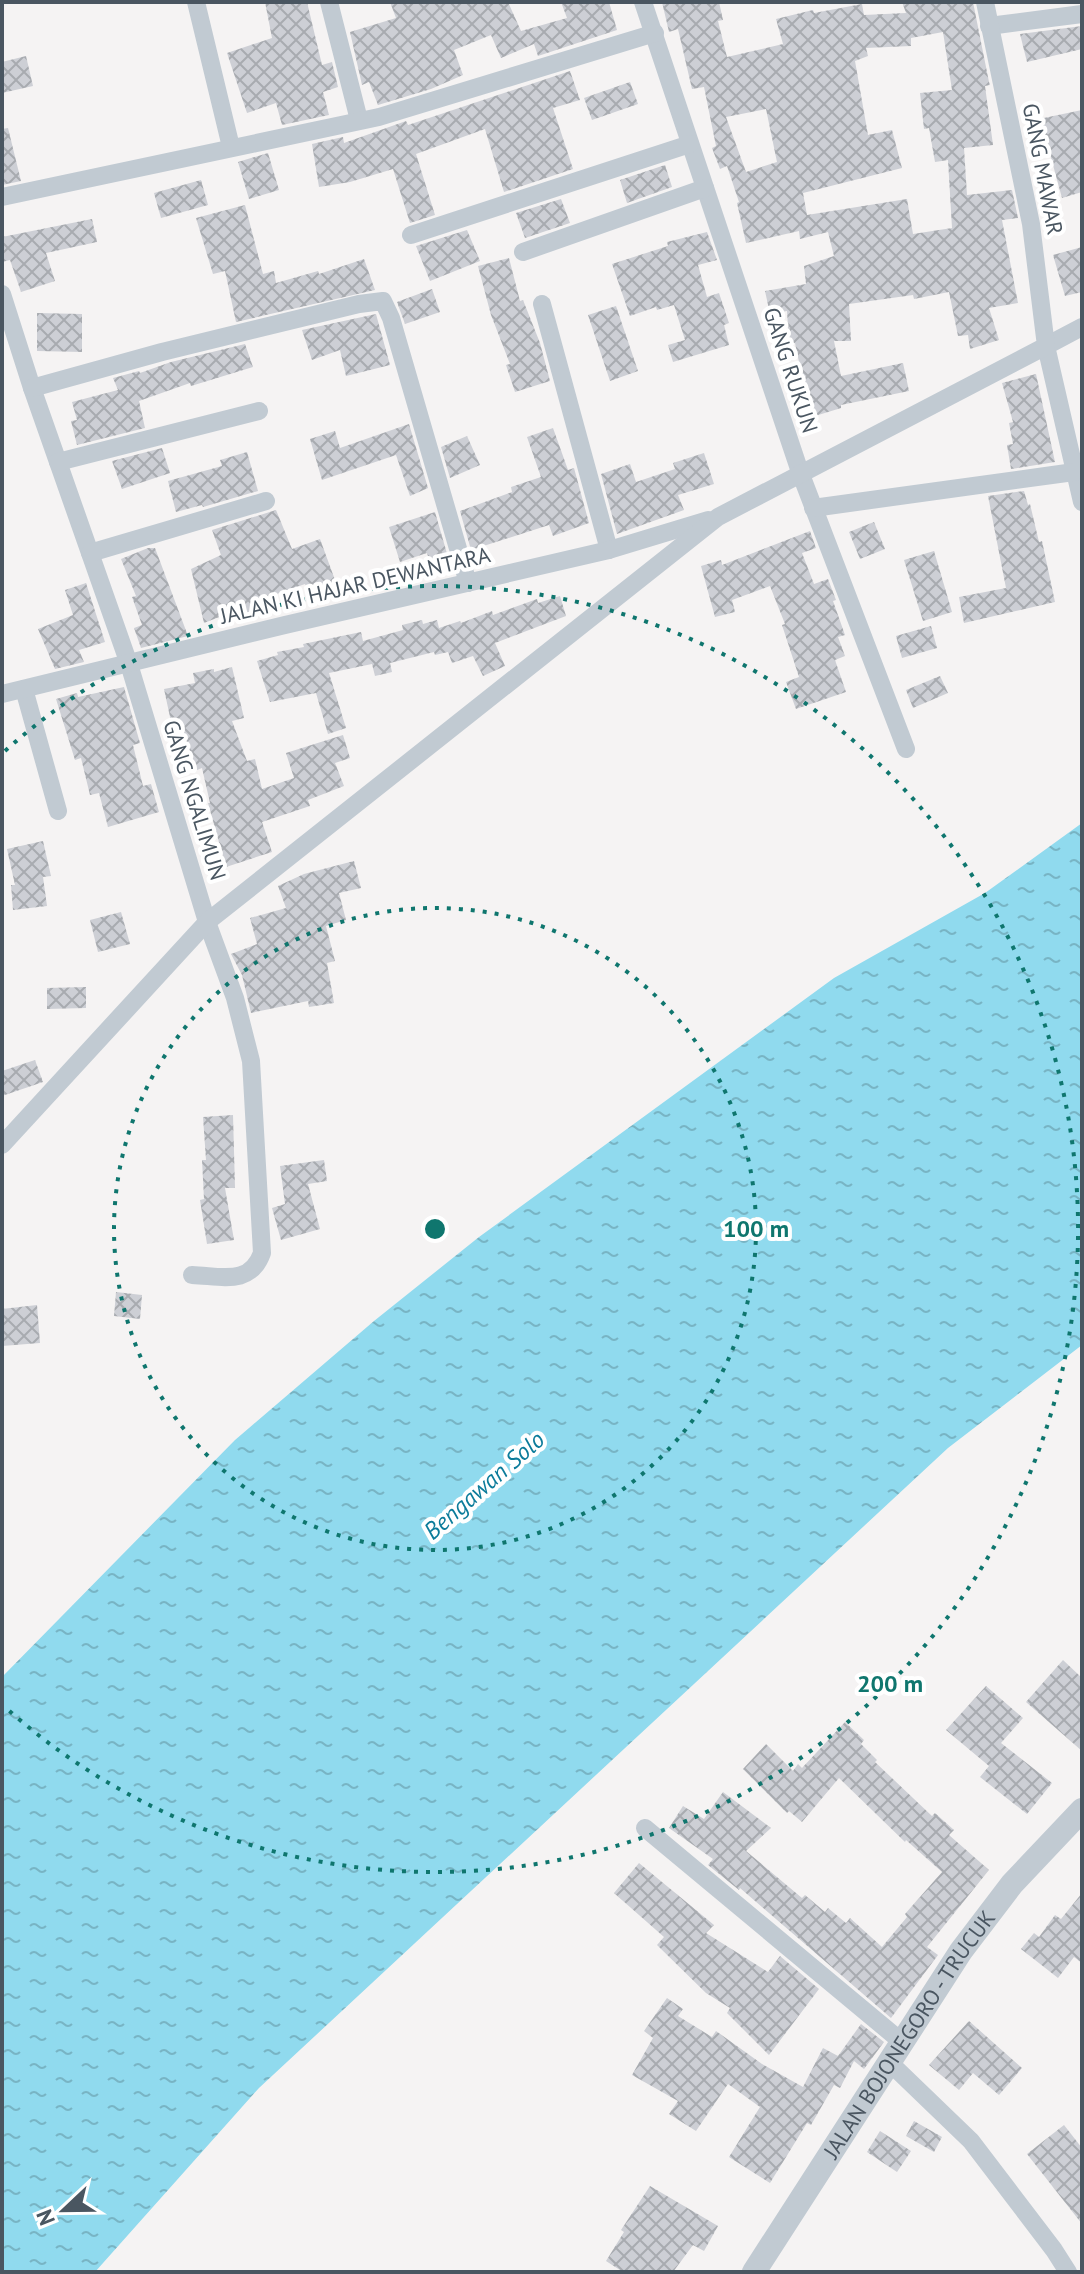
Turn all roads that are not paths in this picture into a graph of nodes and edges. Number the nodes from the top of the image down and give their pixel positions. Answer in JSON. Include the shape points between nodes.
{"nodes":[{"id":1,"x":196,"y":2,"type":"edge"},
{"id":2,"x":329,"y":2,"type":"edge"},
{"id":3,"x":643,"y":2,"type":"edge"},
{"id":4,"x":985,"y":2,"type":"edge"},
{"id":5,"x":1082,"y":14,"type":"edge"},
{"id":6,"x":989,"y":26,"type":"junction"},
{"id":7,"x":655,"y":33,"type":"junction"},
{"id":8,"x":359,"y":120,"type":"junction"},
{"id":9,"x":690,"y":144,"type":"junction"},
{"id":10,"x":231,"y":147,"type":"junction"},
{"id":11,"x":705,"y":188,"type":"junction"},
{"id":12,"x":2,"y":197,"type":"edge"},
{"id":13,"x":411,"y":235,"type":"dead end"},
{"id":14,"x":523,"y":252,"type":"dead end"},
{"id":15,"x":3,"y":298,"type":"edge"},
{"id":16,"x":542,"y":304,"type":"dead end"},
{"id":17,"x":1082,"y":327,"type":"edge"},
{"id":18,"x":1046,"y":346,"type":"junction"},
{"id":19,"x":32,"y":388,"type":"junction"},
{"id":20,"x":259,"y":411,"type":"dead end"},
{"id":21,"x":58,"y":462,"type":"junction"},
{"id":22,"x":800,"y":472,"type":"junction"},
{"id":23,"x":1074,"y":472,"type":"junction"},
{"id":24,"x":266,"y":501,"type":"dead end"},
{"id":25,"x":1082,"y":502,"type":"edge"},
{"id":26,"x":813,"y":508,"type":"junction"},
{"id":27,"x":718,"y":517,"type":"junction"},
{"id":28,"x":609,"y":550,"type":"junction"},
{"id":29,"x":90,"y":553,"type":"junction"},
{"id":30,"x":468,"y":583,"type":"junction"},
{"id":31,"x":129,"y":664,"type":"junction"},
{"id":32,"x":24,"y":689,"type":"junction"},
{"id":33,"x":2,"y":694,"type":"edge"},
{"id":34,"x":906,"y":749,"type":"dead end"},
{"id":35,"x":58,"y":811,"type":"dead end"},
{"id":36,"x":207,"y":922,"type":"junction"},
{"id":37,"x":2,"y":1145,"type":"edge"},
{"id":38,"x":192,"y":1275,"type":"dead end"},
{"id":39,"x":1082,"y":1810,"type":"edge"},
{"id":40,"x":645,"y":1828,"type":"dead end"},
{"id":41,"x":896,"y":2052,"type":"junction"},
{"id":42,"x":754,"y":2272,"type":"edge"},
{"id":43,"x":1068,"y":2272,"type":"edge"}],
"edges":[{"from":1,"to":10,"type":"street"},
{"from":2,"to":8,"type":"street"},
{"from":3,"to":7,"type":"street","name":"GANG RUKUN"},
{"from":4,"to":6,"type":"street","name":"GANG MAWAR"},
{"from":5,"to":6,"type":"street"},
{"from":6,"to":18,"type":"street","name":"GANG MAWAR","via":[[1031,224]]},
{"from":7,"to":8,"type":"street"},
{"from":7,"to":9,"type":"street","name":"GANG RUKUN"},
{"from":8,"to":10,"type":"street"},
{"from":9,"to":11,"type":"street","name":"GANG RUKUN"},
{"from":9,"to":13,"type":"street"},
{"from":10,"to":12,"type":"street"},
{"from":11,"to":14,"type":"street"},
{"from":11,"to":22,"type":"street","name":"GANG RUKUN"},
{"from":15,"to":19,"type":"street","name":"GANG NGALIMUN"},
{"from":16,"to":28,"type":"street"},
{"from":17,"to":18,"type":"street"},
{"from":18,"to":22,"type":"street"},
{"from":18,"to":23,"type":"street","name":"GANG MAWAR"},
{"from":19,"to":21,"type":"street","name":"GANG NGALIMUN"},
{"from":19,"to":30,"type":"street","via":[[383,301]]},
{"from":20,"to":21,"type":"street"},
{"from":21,"to":29,"type":"street","name":"GANG NGALIMUN"},
{"from":22,"to":26,"type":"street","name":"GANG RUKUN"},
{"from":22,"to":27,"type":"street"},
{"from":23,"to":25,"type":"street","name":"GANG MAWAR"},
{"from":23,"to":26,"type":"street"},
{"from":24,"to":29,"type":"street"},
{"from":26,"to":34,"type":"street","name":"GANG RUKUN"},
{"from":27,"to":28,"type":"street","name":"JALAN KI HAJAR DEWANTARA"},
{"from":27,"to":36,"type":"street"},
{"from":28,"to":30,"type":"street","name":"JALAN KI HAJAR DEWANTARA"},
{"from":29,"to":31,"type":"street","name":"GANG NGALIMUN"},
{"from":30,"to":31,"type":"street","name":"JALAN KI HAJAR DEWANTARA"},
{"from":31,"to":32,"type":"street","name":"JALAN KI HAJAR DEWANTARA"},
{"from":31,"to":36,"type":"street","name":"GANG NGALIMUN"},
{"from":32,"to":33,"type":"street","name":"JALAN KI HAJAR DEWANTARA"},
{"from":32,"to":35,"type":"street"},
{"from":36,"to":37,"type":"street"},
{"from":36,"to":38,"type":"street","name":"GANG NGALIMUN","via":[[251,1061],[262,1253],[257,1268],[245,1276]]},
{"from":39,"to":41,"type":"street","name":"JALAN BOJONEGORO - TRUCUK","via":[[1003,1895]]},
{"from":40,"to":41,"type":"street"},
{"from":41,"to":42,"type":"street","name":"JALAN BOJONEGORO - TRUCUK"},
{"from":41,"to":43,"type":"street","via":[[971,2141]]}]}
